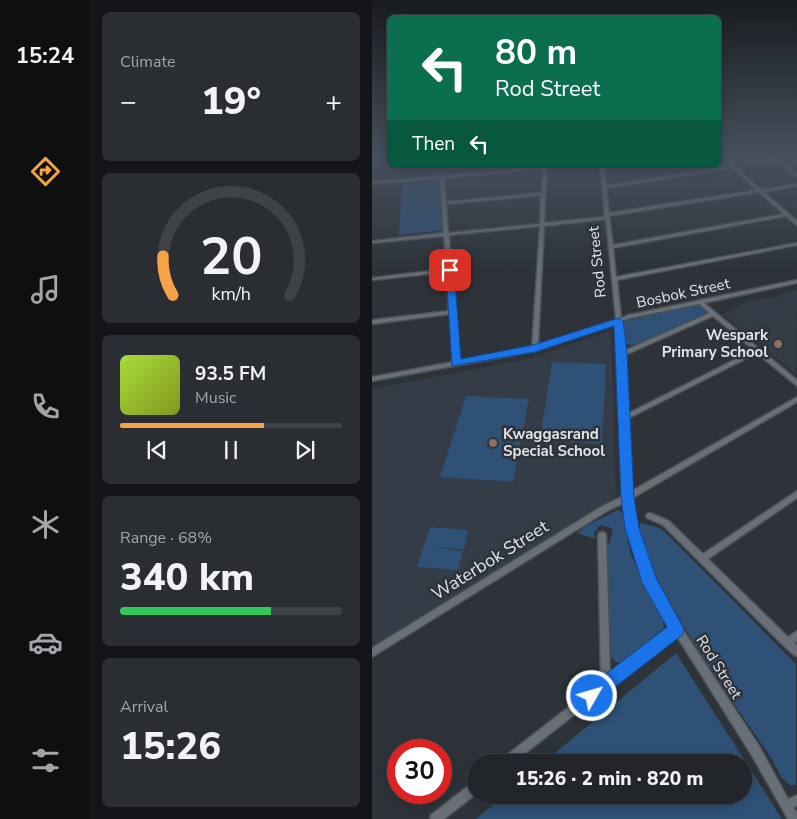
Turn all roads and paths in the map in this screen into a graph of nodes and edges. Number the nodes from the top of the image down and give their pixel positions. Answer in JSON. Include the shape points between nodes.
{"nodes":[{"id":1,"x":443,"y":193,"type":"edge"},
{"id":2,"x":605,"y":193,"type":"edge"},
{"id":3,"x":742,"y":193,"type":"edge"},
{"id":4,"x":764,"y":193,"type":"edge"},
{"id":5,"x":543,"y":194,"type":"joint"},
{"id":6,"x":444,"y":203,"type":"junction"},
{"id":7,"x":787,"y":215,"type":"junction"},
{"id":8,"x":607,"y":216,"type":"junction"},
{"id":9,"x":542,"y":224,"type":"junction"},
{"id":10,"x":796,"y":224,"type":"edge"},
{"id":11,"x":447,"y":234,"type":"junction"},
{"id":12,"x":372,"y":242,"type":"edge"},
{"id":13,"x":796,"y":244,"type":"edge"},
{"id":14,"x":611,"y":247,"type":"junction"},
{"id":15,"x":450,"y":270,"type":"junction"},
{"id":16,"x":614,"y":279,"type":"junction"},
{"id":17,"x":372,"y":280,"type":"edge"},
{"id":18,"x":796,"y":281,"type":"edge"},
{"id":19,"x":700,"y":302,"type":"junction"},
{"id":20,"x":452,"y":312,"type":"junction"},
{"id":21,"x":713,"y":314,"type":"junction"},
{"id":22,"x":619,"y":321,"type":"junction"},
{"id":23,"x":372,"y":322,"type":"edge"},
{"id":24,"x":535,"y":349,"type":"junction"},
{"id":25,"x":757,"y":350,"type":"junction"},
{"id":26,"x":622,"y":354,"type":"junction"},
{"id":27,"x":456,"y":364,"type":"junction"},
{"id":28,"x":372,"y":379,"type":"edge"},
{"id":29,"x":796,"y":384,"type":"edge"},
{"id":30,"x":796,"y":399,"type":"edge"},
{"id":31,"x":624,"y":418,"type":"junction"},
{"id":32,"x":796,"y":494,"type":"edge"},
{"id":33,"x":627,"y":498,"type":"junction"},
{"id":34,"x":650,"y":516,"type":"dead end"},
{"id":35,"x":602,"y":535,"type":"dead end"},
{"id":36,"x":703,"y":558,"type":"junction"},
{"id":37,"x":677,"y":629,"type":"junction"},
{"id":38,"x":796,"y":635,"type":"edge"},
{"id":39,"x":787,"y":643,"type":"junction"},
{"id":40,"x":796,"y":652,"type":"edge"},
{"id":41,"x":372,"y":654,"type":"edge"},
{"id":42,"x":606,"y":685,"type":"junction"},
{"id":43,"x":517,"y":754,"type":"edge"},
{"id":44,"x":467,"y":794,"type":"edge"},
{"id":45,"x":792,"y":803,"type":"edge"},
{"id":46,"x":435,"y":819,"type":"edge"},
{"id":47,"x":794,"y":819,"type":"edge"}],
"edges":[{"from":1,"to":6,"type":"street"},
{"from":2,"to":8,"type":"street","name":"Rod Street"},
{"from":3,"to":8,"type":"street"},
{"from":4,"to":7,"type":"street"},
{"from":5,"to":6,"type":"street"},
{"from":5,"to":9,"type":"street"},
{"from":6,"to":11,"type":"street"},
{"from":7,"to":10,"type":"street"},
{"from":7,"to":14,"type":"street"},
{"from":8,"to":9,"type":"street"},
{"from":8,"to":14,"type":"street","name":"Rod Street"},
{"from":9,"to":11,"type":"street"},
{"from":9,"to":24,"type":"street"},
{"from":11,"to":12,"type":"street"},
{"from":11,"to":15,"type":"street"},
{"from":13,"to":16,"type":"street"},
{"from":14,"to":16,"type":"street","name":"Rod Street"},
{"from":15,"to":17,"type":"street"},
{"from":15,"to":20,"type":"street"},
{"from":16,"to":22,"type":"street","name":"Rod Street"},
{"from":18,"to":19,"type":"street","name":"Bosbok Street"},
{"from":19,"to":21,"type":"street"},
{"from":19,"to":22,"type":"street","name":"Bosbok Street"},
{"from":20,"to":23,"type":"street"},
{"from":20,"to":27,"type":"street"},
{"from":21,"to":25,"type":"street"},
{"from":21,"to":26,"type":"street"},
{"from":22,"to":24,"type":"street","name":"Bosbok Street"},
{"from":22,"to":26,"type":"street","name":"Rod Street"},
{"from":24,"to":27,"type":"street","name":"Bosbok Street"},
{"from":25,"to":29,"type":"street"},
{"from":25,"to":31,"type":"street"},
{"from":26,"to":31,"type":"street","name":"Rod Street"},
{"from":27,"to":28,"type":"street","name":"Bosbok Street"},
{"from":30,"to":33,"type":"street","name":"Waterbok Street"},
{"from":31,"to":33,"type":"street","name":"Rod Street"},
{"from":32,"to":36,"type":"street"},
{"from":33,"to":37,"type":"street","name":"Rod Street","via":[[645,572]]},
{"from":33,"to":41,"type":"street","name":"Waterbok Street"},
{"from":34,"to":36,"type":"street","via":[[666,523]]},
{"from":35,"to":42,"type":"street"},
{"from":36,"to":39,"type":"street"},
{"from":37,"to":42,"type":"street"},
{"from":37,"to":45,"type":"street","name":"Rod Street"},
{"from":38,"to":39,"type":"street"},
{"from":39,"to":40,"type":"street"},
{"from":42,"to":43,"type":"street"},
{"from":44,"to":46,"type":"street"},
{"from":45,"to":47,"type":"street","name":"Rod Street"}]}
